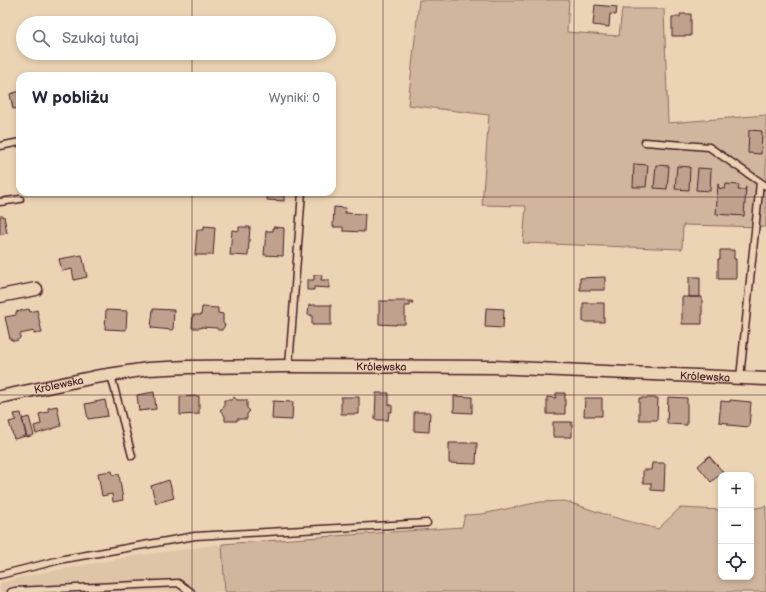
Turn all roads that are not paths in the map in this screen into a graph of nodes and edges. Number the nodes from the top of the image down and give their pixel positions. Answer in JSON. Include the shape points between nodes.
{"nodes":[{"id":1,"x":645,"y":142,"type":"dead end"},
{"id":2,"x":16,"y":143,"type":"edge"},
{"id":3,"x":0,"y":146,"type":"edge"},
{"id":4,"x":763,"y":184,"type":"edge"},
{"id":5,"x":302,"y":196,"type":"edge"},
{"id":6,"x":20,"y":199,"type":"dead end"},
{"id":7,"x":0,"y":202,"type":"edge"},
{"id":8,"x":36,"y":289,"type":"dead end"},
{"id":9,"x":0,"y":296,"type":"edge"},
{"id":10,"x":289,"y":366,"type":"junction"},
{"id":11,"x":111,"y":375,"type":"junction"},
{"id":12,"x":740,"y":378,"type":"junction"},
{"id":13,"x":766,"y":379,"type":"edge"},
{"id":14,"x":0,"y":397,"type":"edge"},
{"id":15,"x":132,"y":456,"type":"dead end"},
{"id":16,"x":427,"y":523,"type":"dead end"},
{"id":17,"x":0,"y":575,"type":"edge"},
{"id":18,"x":10,"y":592,"type":"edge"},
{"id":19,"x":191,"y":592,"type":"edge"}],
"edges":[{"from":1,"to":4,"type":"lane","via":[[709,147]]},
{"from":2,"to":3,"type":"lane"},
{"from":4,"to":12,"type":"lane"},
{"from":5,"to":10,"type":"lane"},
{"from":6,"to":7,"type":"lane"},
{"from":8,"to":9,"type":"street"},
{"from":10,"to":11,"type":"street","name":"Królewska","via":[[148,369]]},
{"from":10,"to":12,"type":"street","name":"Królewska","via":[[494,367]]},
{"from":11,"to":14,"type":"street","name":"Królewska"},
{"from":11,"to":15,"type":"lane"},
{"from":12,"to":13,"type":"street","name":"Królewska"},
{"from":16,"to":17,"type":"lane","via":[[195,536],[64,559]]},
{"from":18,"to":19,"type":"lane","via":[[178,583]]}]}
